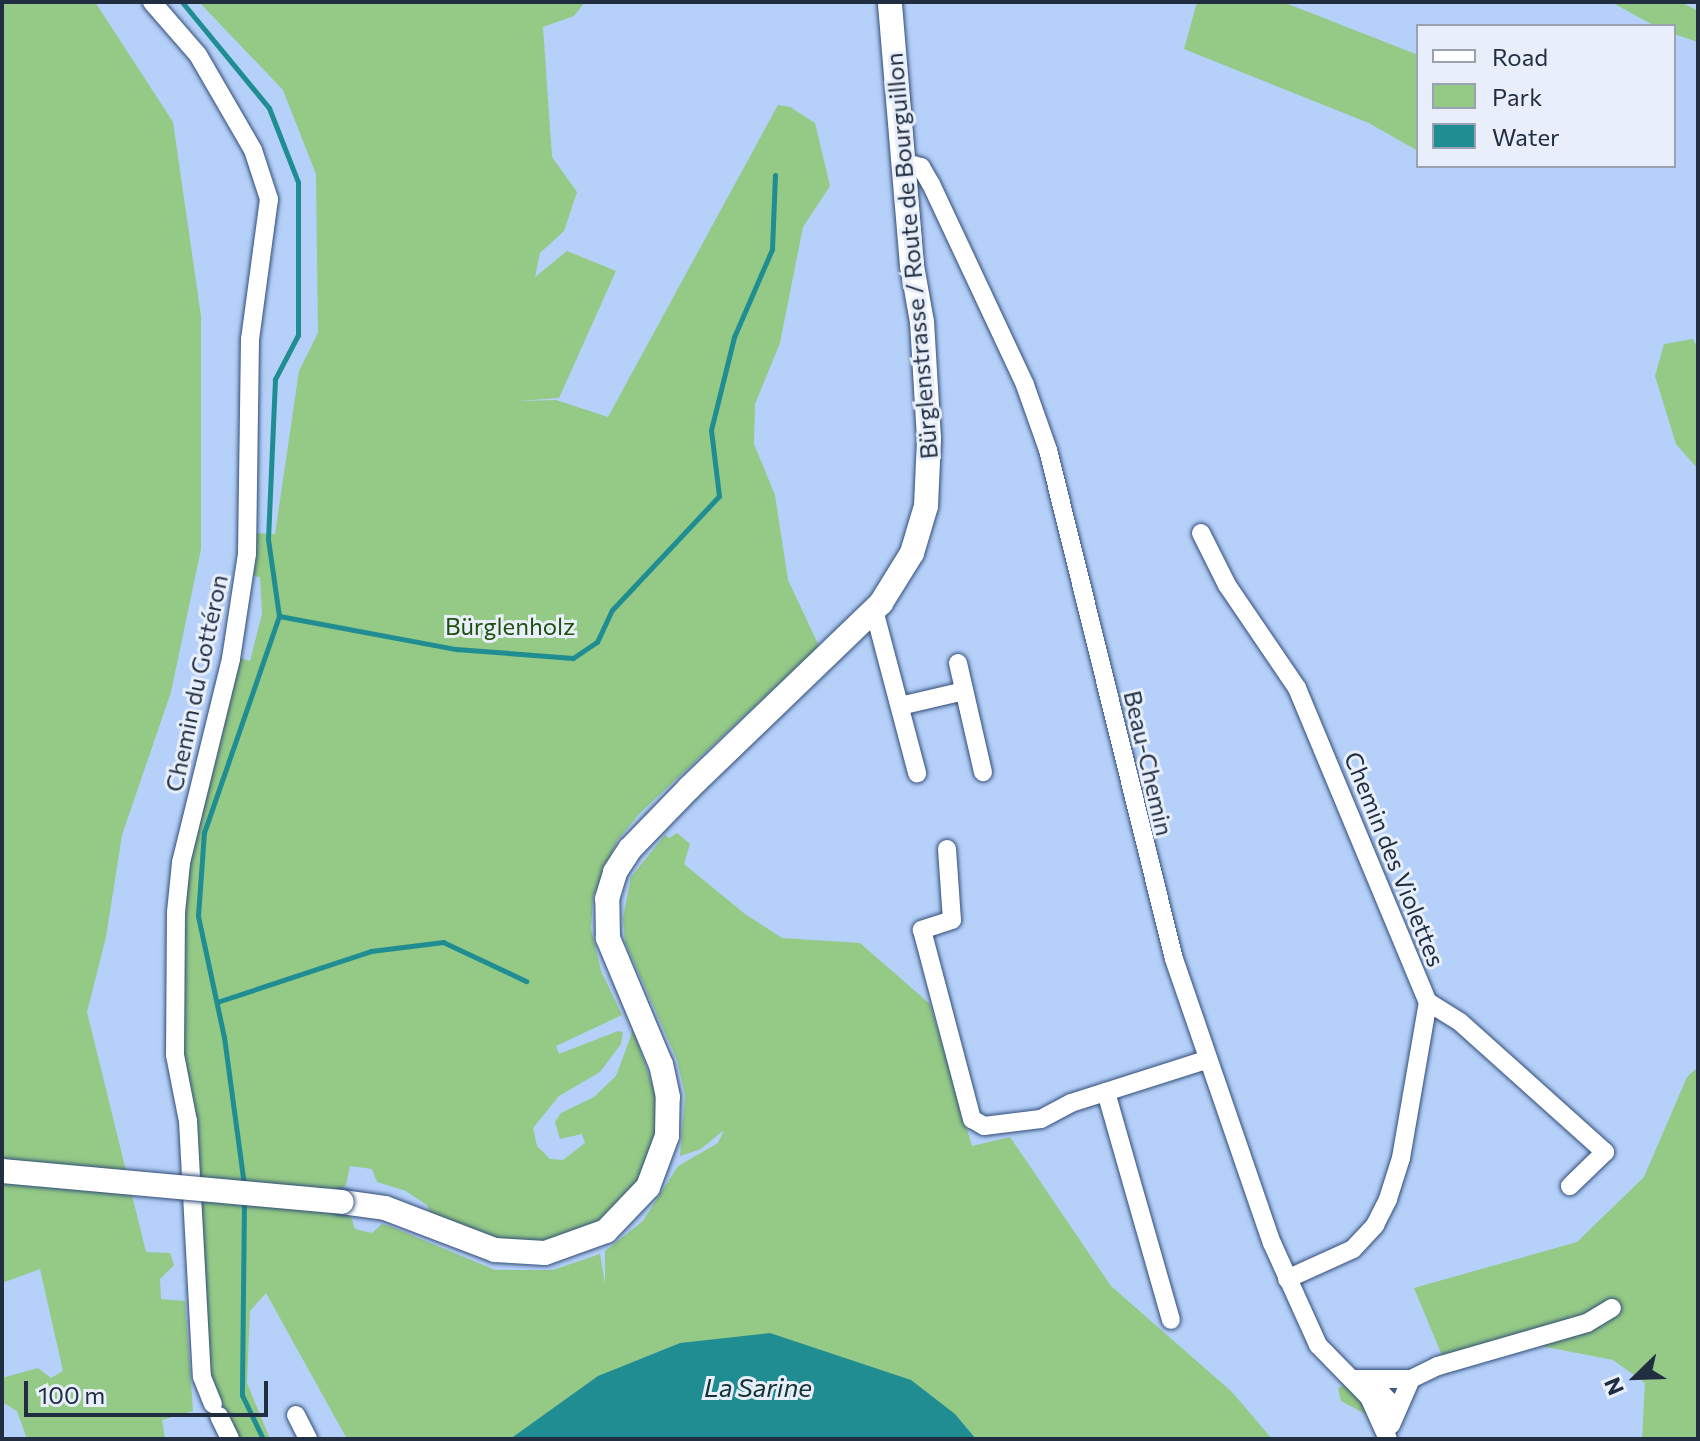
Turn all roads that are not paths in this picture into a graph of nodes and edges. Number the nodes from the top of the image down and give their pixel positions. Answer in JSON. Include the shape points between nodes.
{"nodes":[{"id":1,"x":152,"y":2,"type":"edge"},
{"id":2,"x":890,"y":2,"type":"edge"},
{"id":3,"x":902,"y":162,"type":"junction"},
{"id":4,"x":1201,"y":533,"type":"dead end"},
{"id":5,"x":874,"y":610,"type":"junction"},
{"id":6,"x":958,"y":663,"type":"dead end"},
{"id":7,"x":964,"y":691,"type":"junction"},
{"id":8,"x":900,"y":706,"type":"junction"},
{"id":9,"x":983,"y":772,"type":"dead end"},
{"id":10,"x":917,"y":773,"type":"dead end"},
{"id":11,"x":947,"y":849,"type":"dead end"},
{"id":12,"x":1428,"y":1002,"type":"junction"},
{"id":13,"x":1206,"y":1060,"type":"junction"},
{"id":14,"x":1106,"y":1092,"type":"junction"},
{"id":15,"x":2,"y":1171,"type":"edge"},
{"id":16,"x":1570,"y":1186,"type":"dead end"},
{"id":17,"x":1287,"y":1279,"type":"junction"},
{"id":18,"x":1612,"y":1308,"type":"dead end"},
{"id":19,"x":1171,"y":1320,"type":"dead end"},
{"id":20,"x":1355,"y":1379,"type":"junction"},
{"id":21,"x":1411,"y":1379,"type":"junction"},
{"id":22,"x":296,"y":1415,"type":"dead end"},
{"id":23,"x":1388,"y":1437,"type":"edge"},
{"id":24,"x":230,"y":1439,"type":"edge"},
{"id":25,"x":308,"y":1439,"type":"edge"}],
"edges":[{"from":1,"to":24,"type":"street","name":"Chemin du Gottéron","via":[[198,55],[253,150],[269,199],[250,339],[247,554],[231,659],[181,863],[176,912],[175,1055],[191,1163],[202,1377]]},
{"from":2,"to":3,"type":"main road","name":"Bürglenstrasse / Route de Bourguillon"},
{"from":3,"to":5,"type":"main road","name":"Bürglenstrasse / Route de Bourguillon","via":[[922,322],[929,477],[912,553]]},
{"from":3,"to":13,"type":"street","name":"Beau-Chemin","via":[[921,167],[937,195],[1025,385],[1043,437],[1138,825]]},
{"from":4,"to":12,"type":"street","name":"Chemin des Violettes","via":[[1227,585],[1297,688]]},
{"from":5,"to":8,"type":"street"},
{"from":5,"to":15,"type":"main road","name":"Bürglenstrasse / Route de Bourguillon","bridge":true,"via":[[690,787],[615,872],[607,899],[608,938],[661,1065],[669,1117],[662,1156],[648,1187],[623,1218],[586,1242],[526,1254],[495,1250],[385,1208]]},
{"from":6,"to":7,"type":"street"},
{"from":7,"to":8,"type":"street"},
{"from":7,"to":9,"type":"street"},
{"from":8,"to":10,"type":"street"},
{"from":11,"to":14,"type":"street","via":[[952,920],[922,930],[972,1119],[984,1126],[1013,1125]]},
{"from":12,"to":16,"type":"street","name":"Chemin des Violettes","via":[[1460,1022],[1605,1152]]},
{"from":12,"to":17,"type":"street","via":[[1401,1158],[1375,1225],[1353,1249]]},
{"from":13,"to":14,"type":"street"},
{"from":13,"to":17,"type":"street","name":"Beau-Chemin"},
{"from":14,"to":19,"type":"street"},
{"from":17,"to":20,"type":"street","name":"Beau-Chemin","via":[[1318,1345]]},
{"from":18,"to":21,"type":"street","via":[[1577,1326],[1451,1362]]},
{"from":20,"to":21,"type":"street"},
{"from":20,"to":23,"type":"street","name":"Beau-Chemin"},
{"from":21,"to":23,"type":"street","name":"Beau-Chemin"},
{"from":22,"to":25,"type":"street"}]}
